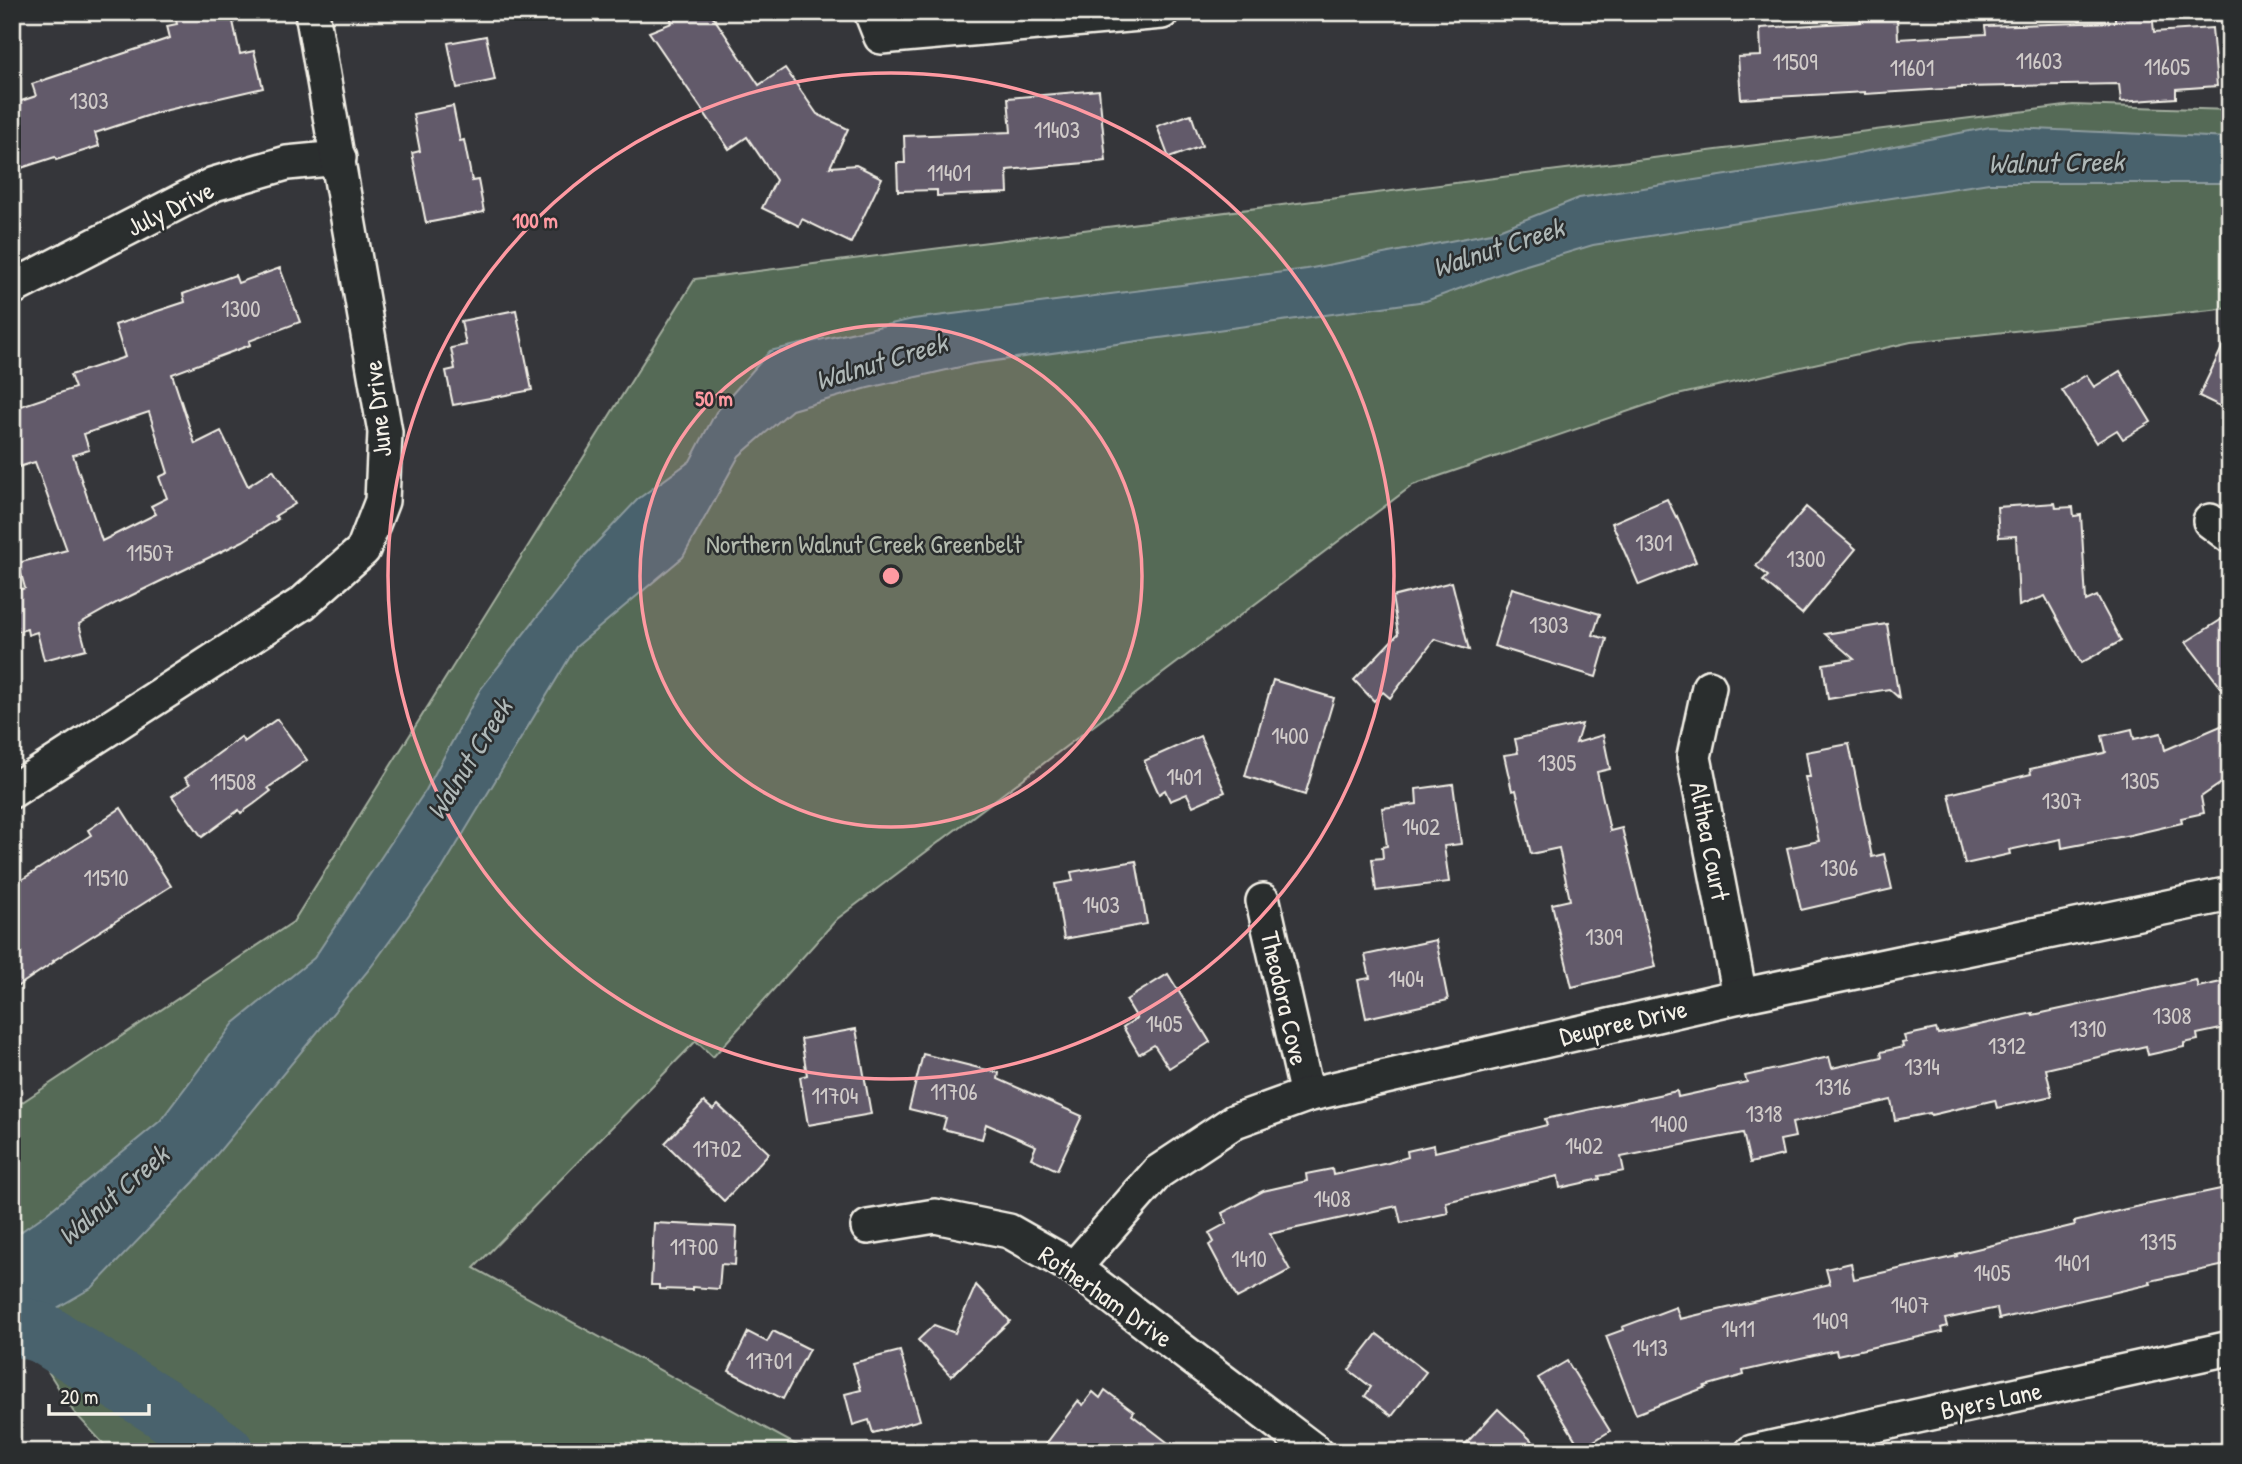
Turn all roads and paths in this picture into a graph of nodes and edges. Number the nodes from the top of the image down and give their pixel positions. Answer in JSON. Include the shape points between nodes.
{"nodes":[{"id":1,"x":312,"y":12,"type":"edge"},
{"id":2,"x":1162,"y":12,"type":"edge"},
{"id":3,"x":876,"y":25,"type":"edge"},
{"id":4,"x":339,"y":158,"type":"junction"},
{"id":5,"x":12,"y":288,"type":"edge"},
{"id":6,"x":1709,"y":687,"type":"dead end"},
{"id":7,"x":12,"y":791,"type":"edge"},
{"id":8,"x":2230,"y":894,"type":"edge"},
{"id":9,"x":1262,"y":901,"type":"dead end"},
{"id":10,"x":1740,"y":996,"type":"junction"},
{"id":11,"x":1307,"y":1095,"type":"junction"},
{"id":12,"x":868,"y":1227,"type":"dead end"},
{"id":13,"x":1074,"y":1268,"type":"junction"},
{"id":14,"x":2230,"y":1348,"type":"edge"},
{"id":15,"x":1316,"y":1452,"type":"edge"},
{"id":16,"x":1752,"y":1452,"type":"edge"}],
"edges":[{"from":1,"to":4,"type":"street","name":"June Drive"},
{"from":2,"to":3,"type":"street"},
{"from":4,"to":5,"type":"street","name":"July Drive","via":[[287,163],[214,184]]},
{"from":4,"to":7,"type":"street","name":"June Drive","via":[[385,432],[382,501],[363,550],[303,603]]},
{"from":6,"to":10,"type":"street","name":"Althea Court","via":[[1695,757]]},
{"from":8,"to":10,"type":"street","name":"Deupree Drive"},
{"from":9,"to":11,"type":"street","name":"Theodora Cove"},
{"from":10,"to":11,"type":"street","name":"Deupree Drive"},
{"from":11,"to":13,"type":"street","name":"Deupree Drive","via":[[1235,1121],[1158,1172]]},
{"from":12,"to":13,"type":"street","name":"Rotherham Drive","via":[[935,1216],[1009,1231]]},
{"from":13,"to":15,"type":"street","name":"Rotherham Drive"},
{"from":14,"to":16,"type":"street","name":"Byers Lane"}]}
